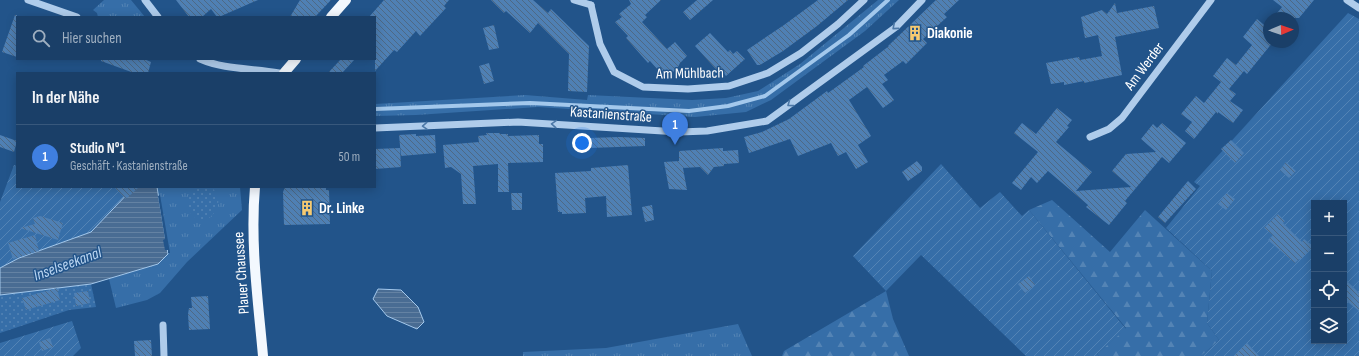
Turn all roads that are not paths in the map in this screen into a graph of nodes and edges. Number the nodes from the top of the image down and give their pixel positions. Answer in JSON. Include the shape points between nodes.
{"nodes":[{"id":1,"x":28,"y":0,"type":"edge"},
{"id":2,"x":145,"y":0,"type":"edge"},
{"id":3,"x":346,"y":0,"type":"edge"},
{"id":4,"x":574,"y":0,"type":"edge"},
{"id":5,"x":864,"y":0,"type":"edge"},
{"id":6,"x":922,"y":0,"type":"edge"},
{"id":7,"x":1211,"y":0,"type":"edge"},
{"id":8,"x":1346,"y":0,"type":"edge"},
{"id":9,"x":593,"y":2,"type":"edge"},
{"id":10,"x":1359,"y":8,"type":"edge"},
{"id":11,"x":74,"y":16,"type":"edge"},
{"id":12,"x":157,"y":16,"type":"edge"},
{"id":13,"x":332,"y":16,"type":"edge"},
{"id":14,"x":203,"y":60,"type":"edge"},
{"id":15,"x":295,"y":60,"type":"edge"},
{"id":16,"x":270,"y":72,"type":"edge"},
{"id":17,"x":285,"y":72,"type":"edge"},
{"id":18,"x":376,"y":128,"type":"edge"},
{"id":19,"x":1090,"y":137,"type":"dead end"},
{"id":20,"x":255,"y":188,"type":"edge"},
{"id":21,"x":163,"y":326,"type":"dead end"},
{"id":22,"x":164,"y":356,"type":"edge"},
{"id":23,"x":263,"y":356,"type":"edge"}],
"edges":[{"from":1,"to":11,"type":"street"},
{"from":2,"to":12,"type":"street"},
{"from":3,"to":13,"type":"main road"},
{"from":4,"to":9,"type":"street"},
{"from":5,"to":9,"type":"street","name":"Am Mühlbach","via":[[801,54],[768,73],[729,86],[688,89],[643,87],[614,72],[600,44]]},
{"from":6,"to":18,"type":"street","name":"Kastanienstraße","one_way":true,"via":[[896,27],[767,121],[707,131],[679,132],[518,122]]},
{"from":7,"to":19,"type":"street","name":"Am Werder","via":[[1122,118],[1109,129]]},
{"from":8,"to":10,"type":"street"},
{"from":14,"to":16,"type":"street","via":[[233,68]]},
{"from":15,"to":17,"type":"main road"},
{"from":20,"to":23,"type":"main road","name":"Plauer Chaussee","via":[[253,242]]},
{"from":21,"to":22,"type":"street"}]}
